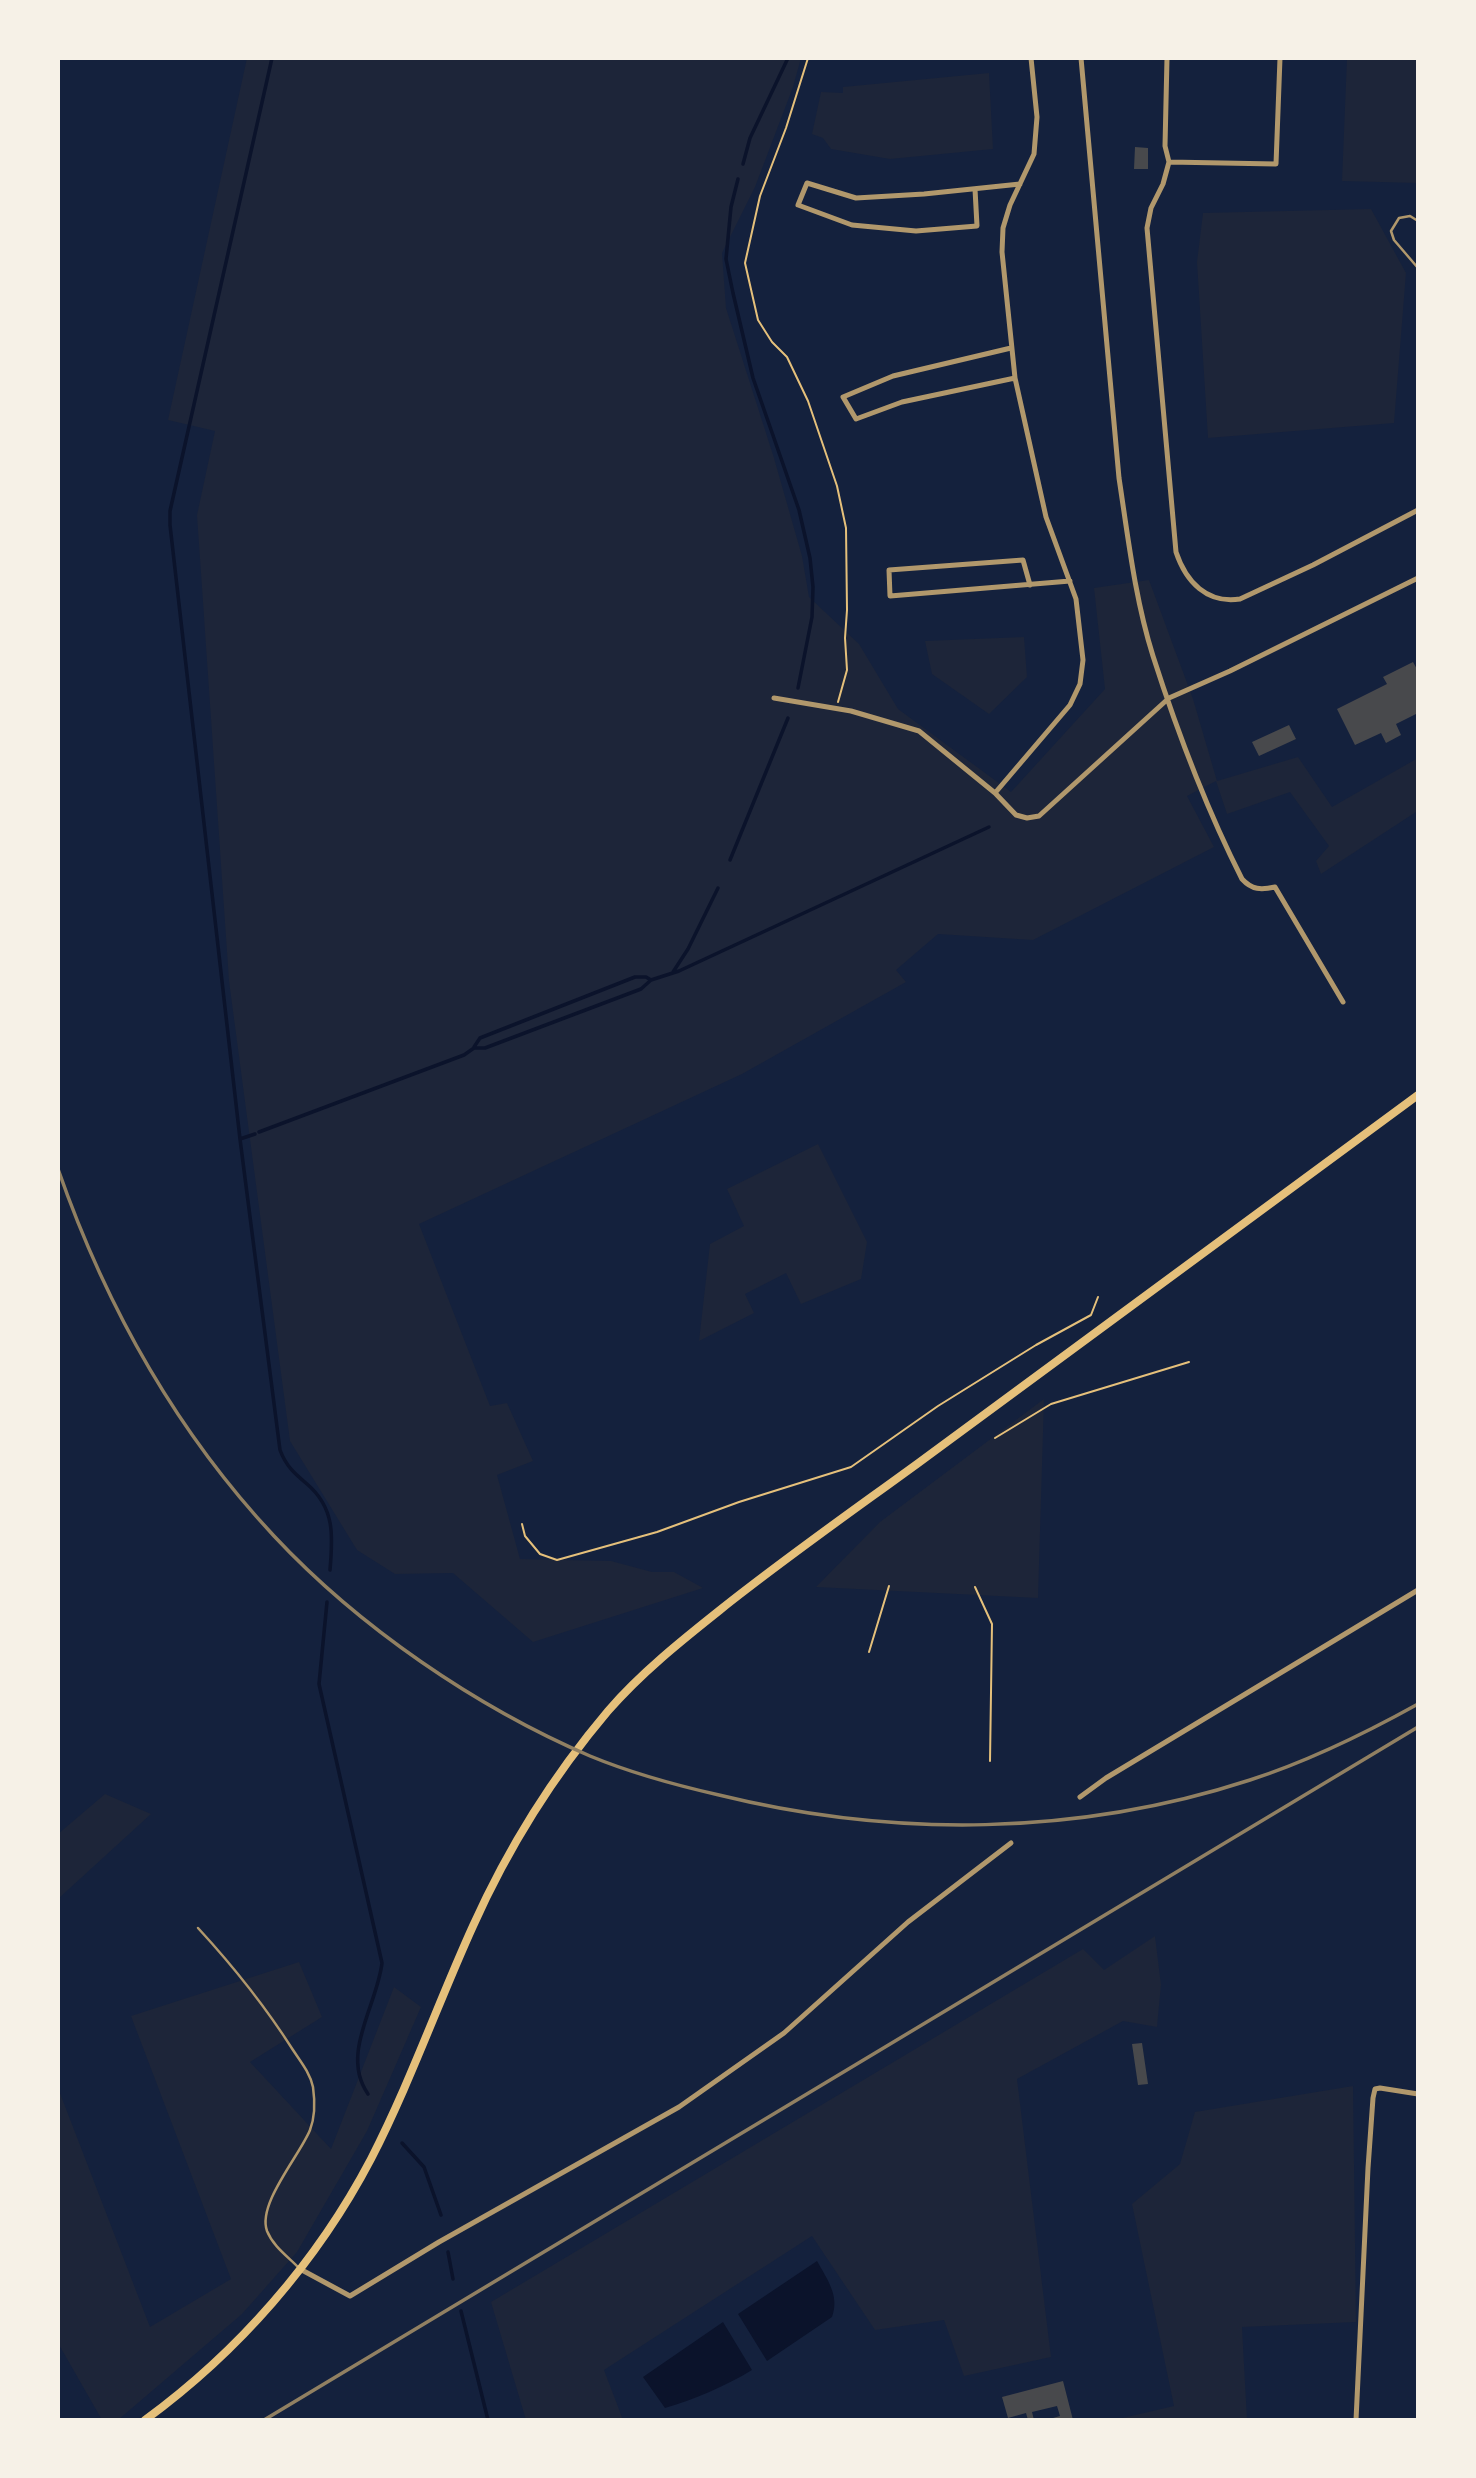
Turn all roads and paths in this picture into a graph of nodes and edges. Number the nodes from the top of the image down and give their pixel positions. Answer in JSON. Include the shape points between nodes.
{"nodes":[{"id":1,"x":808,"y":58,"type":"edge"},
{"id":2,"x":1031,"y":58,"type":"edge"},
{"id":3,"x":1081,"y":58,"type":"edge"},
{"id":4,"x":1167,"y":58,"type":"edge"},
{"id":5,"x":1280,"y":58,"type":"edge"},
{"id":6,"x":1169,"y":162,"type":"junction"},
{"id":7,"x":1020,"y":184,"type":"junction"},
{"id":8,"x":975,"y":188,"type":"junction"},
{"id":9,"x":1418,"y":221,"type":"edge"},
{"id":10,"x":1418,"y":266,"type":"edge"},
{"id":11,"x":1418,"y":331,"type":"edge"},
{"id":12,"x":1011,"y":348,"type":"junction"},
{"id":13,"x":1015,"y":378,"type":"junction"},
{"id":14,"x":1418,"y":510,"type":"edge"},
{"id":15,"x":1418,"y":578,"type":"edge"},
{"id":16,"x":1070,"y":581,"type":"junction"},
{"id":17,"x":1030,"y":585,"type":"junction"},
{"id":18,"x":774,"y":698,"type":"dead end"},
{"id":19,"x":1169,"y":698,"type":"junction"},
{"id":20,"x":836,"y":709,"type":"junction"},
{"id":21,"x":995,"y":793,"type":"junction"},
{"id":22,"x":1343,"y":1002,"type":"dead end"},
{"id":23,"x":1418,"y":1096,"type":"edge"},
{"id":24,"x":1098,"y":1297,"type":"dead end"},
{"id":25,"x":1189,"y":1362,"type":"dead end"},
{"id":26,"x":995,"y":1438,"type":"dead end"},
{"id":27,"x":522,"y":1524,"type":"dead end"},
{"id":28,"x":888,"y":1586,"type":"dead end"},
{"id":29,"x":975,"y":1587,"type":"dead end"},
{"id":30,"x":1418,"y":1590,"type":"edge"},
{"id":31,"x":869,"y":1652,"type":"dead end"},
{"id":32,"x":990,"y":1760,"type":"dead end"},
{"id":33,"x":1080,"y":1797,"type":"dead end"},
{"id":34,"x":1011,"y":1843,"type":"dead end"},
{"id":35,"x":198,"y":1928,"type":"dead end"},
{"id":36,"x":1418,"y":2094,"type":"edge"},
{"id":37,"x":300,"y":2269,"type":"junction"},
{"id":38,"x":145,"y":2420,"type":"edge"},
{"id":39,"x":1356,"y":2420,"type":"edge"}],
"edges":[{"from":1,"to":20,"type":"path","via":[[760,197],[745,263],[758,320],[787,357],[808,401],[846,528],[847,670]]},
{"from":2,"to":7,"type":"street","via":[[1037,117],[1034,154]]},
{"from":3,"to":19,"type":"street","via":[[1119,478],[1145,620]]},
{"from":4,"to":6,"type":"street","via":[[1165,146]]},
{"from":5,"to":6,"type":"street","via":[[1276,164]]},
{"from":6,"to":14,"type":"street","via":[[1147,229],[1176,552],[1187,576],[1203,593],[1227,601],[1252,594]]},
{"from":7,"to":8,"type":"street"},
{"from":7,"to":12,"type":"street","via":[[1003,228]]},
{"from":8,"to":8,"type":"street","via":[[856,198],[807,183],[798,205],[852,225],[916,232],[977,226]]},
{"from":9,"to":10,"type":"lane","via":[[1410,216],[1399,218],[1391,231]]},
{"from":10,"to":11,"type":"lane"},
{"from":12,"to":13,"type":"street"},
{"from":12,"to":13,"type":"street","via":[[893,376],[844,397],[856,419],[902,402]]},
{"from":13,"to":16,"type":"street","via":[[1046,517]]},
{"from":15,"to":19,"type":"street"},
{"from":16,"to":17,"type":"street"},
{"from":16,"to":21,"type":"street","via":[[1083,660],[1080,684],[1070,705]]},
{"from":17,"to":17,"type":"street","via":[[890,596],[889,570],[1023,560]]},
{"from":18,"to":20,"type":"street"},
{"from":19,"to":21,"type":"street","via":[[1039,816],[1016,815]]},
{"from":19,"to":22,"type":"street","via":[[1194,775],[1242,879],[1257,889],[1275,887]]},
{"from":20,"to":21,"type":"street","via":[[919,731]]},
{"from":23,"to":37,"type":"main road","via":[[758,1580],[644,1673],[565,1765],[524,1827],[473,1926],[370,2161]]},
{"from":24,"to":27,"type":"path","via":[[1091,1315],[938,1406],[852,1467],[557,1560],[540,1555]]},
{"from":25,"to":26,"type":"path","via":[[1051,1404]]},
{"from":28,"to":31,"type":"path"},
{"from":29,"to":32,"type":"path","via":[[992,1624]]},
{"from":30,"to":33,"type":"street"},
{"from":34,"to":37,"type":"street","via":[[908,1922],[784,2033],[679,2107],[350,2296]]},
{"from":35,"to":37,"type":"lane","via":[[276,2023],[313,2088],[309,2131],[266,2219],[277,2248]]},
{"from":36,"to":39,"type":"street","via":[[1380,2088],[1375,2089],[1373,2098]]},
{"from":37,"to":38,"type":"main road","via":[[222,2356]]}]}
